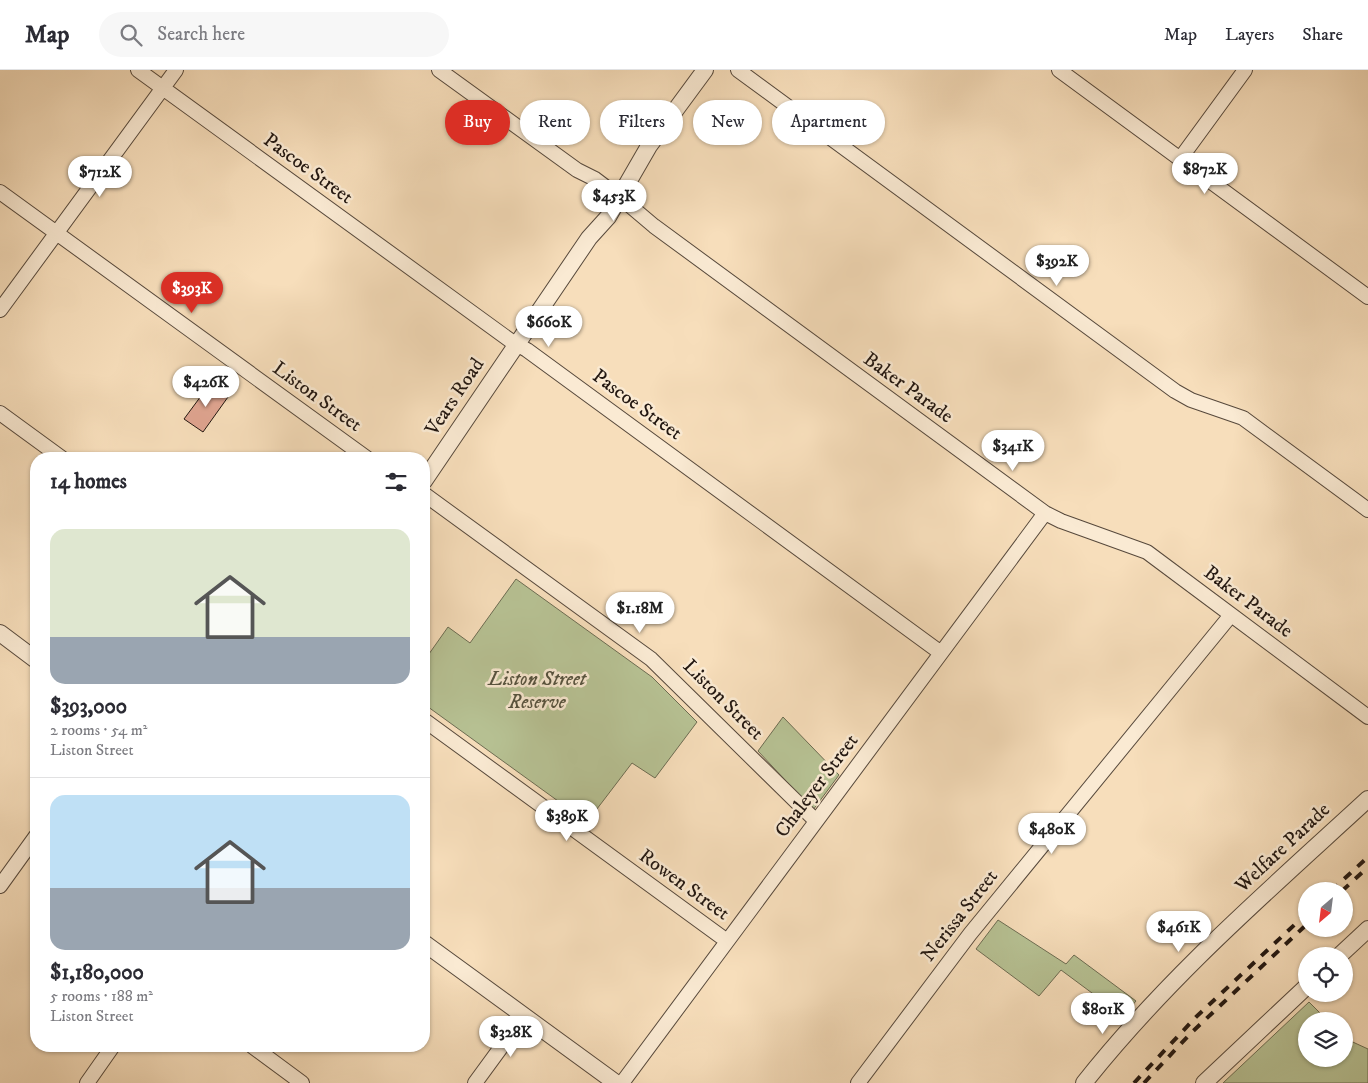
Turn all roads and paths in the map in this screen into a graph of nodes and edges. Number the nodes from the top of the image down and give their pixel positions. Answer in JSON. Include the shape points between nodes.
{"nodes":[{"id":1,"x":138,"y":70,"type":"edge"},
{"id":2,"x":176,"y":70,"type":"edge"},
{"id":3,"x":705,"y":70,"type":"edge"},
{"id":4,"x":738,"y":70,"type":"edge"},
{"id":5,"x":1059,"y":70,"type":"edge"},
{"id":6,"x":1245,"y":70,"type":"edge"},
{"id":7,"x":443,"y":71,"type":"edge"},
{"id":8,"x":163,"y":88,"type":"junction"},
{"id":9,"x":1180,"y":158,"type":"junction"},
{"id":10,"x":0,"y":192,"type":"edge"},
{"id":11,"x":614,"y":197,"type":"junction"},
{"id":12,"x":56,"y":233,"type":"junction"},
{"id":13,"x":1368,"y":298,"type":"edge"},
{"id":14,"x":0,"y":310,"type":"edge"},
{"id":15,"x":517,"y":344,"type":"junction"},
{"id":16,"x":0,"y":413,"type":"edge"},
{"id":17,"x":53,"y":452,"type":"edge"},
{"id":18,"x":358,"y":452,"type":"edge"},
{"id":19,"x":430,"y":472,"type":"edge"},
{"id":20,"x":430,"y":498,"type":"edge"},
{"id":21,"x":1368,"y":510,"type":"edge"},
{"id":22,"x":1045,"y":513,"type":"junction"},
{"id":23,"x":1231,"y":615,"type":"junction"},
{"id":24,"x":0,"y":633,"type":"edge"},
{"id":25,"x":941,"y":653,"type":"junction"},
{"id":26,"x":30,"y":656,"type":"edge"},
{"id":27,"x":1368,"y":717,"type":"edge"},
{"id":28,"x":430,"y":724,"type":"edge"},
{"id":29,"x":1368,"y":799,"type":"edge"},
{"id":30,"x":816,"y":821,"type":"junction"},
{"id":31,"x":30,"y":844,"type":"edge"},
{"id":32,"x":1,"y":882,"type":"edge"},
{"id":33,"x":1368,"y":929,"type":"edge"},
{"id":34,"x":727,"y":941,"type":"junction"},
{"id":35,"x":430,"y":947,"type":"edge"},
{"id":36,"x":1349,"y":947,"type":"edge"},
{"id":37,"x":1298,"y":995,"type":"edge"},
{"id":38,"x":524,"y":1016,"type":"junction"},
{"id":39,"x":109,"y":1052,"type":"edge"},
{"id":40,"x":260,"y":1052,"type":"edge"},
{"id":41,"x":87,"y":1083,"type":"edge"},
{"id":42,"x":302,"y":1083,"type":"edge"},
{"id":43,"x":475,"y":1083,"type":"edge"},
{"id":44,"x":616,"y":1083,"type":"edge"},
{"id":45,"x":622,"y":1083,"type":"edge"},
{"id":46,"x":858,"y":1083,"type":"edge"},
{"id":47,"x":1084,"y":1083,"type":"edge"},
{"id":48,"x":1204,"y":1083,"type":"edge"}],
"edges":[{"from":1,"to":8,"type":"street","name":"Pascoe Street"},
{"from":2,"to":8,"type":"street"},
{"from":3,"to":11,"type":"street","name":"Vears Road"},
{"from":4,"to":21,"type":"street","via":[[1175,391],[1243,418]]},
{"from":5,"to":9,"type":"street"},
{"from":6,"to":9,"type":"street"},
{"from":7,"to":11,"type":"street","name":"Baker Parade","via":[[577,170],[591,185]]},
{"from":8,"to":12,"type":"street"},
{"from":8,"to":15,"type":"street","name":"Pascoe Street"},
{"from":9,"to":13,"type":"street"},
{"from":10,"to":12,"type":"street","name":"Liston Street"},
{"from":11,"to":15,"type":"street","name":"Vears Road","via":[[601,226],[589,238]]},
{"from":11,"to":22,"type":"street","name":"Baker Parade"},
{"from":12,"to":14,"type":"street"},
{"from":12,"to":18,"type":"street","name":"Liston Street"},
{"from":15,"to":19,"type":"street","name":"Vears Road"},
{"from":15,"to":25,"type":"street","name":"Pascoe Street"},
{"from":16,"to":17,"type":"street"},
{"from":20,"to":30,"type":"street","name":"Liston Street","via":[[651,659]]},
{"from":22,"to":23,"type":"street","name":"Baker Parade","via":[[1061,522],[1142,549]]},
{"from":22,"to":25,"type":"street","name":"Chaleyer Street"},
{"from":23,"to":27,"type":"street","name":"Baker Parade"},
{"from":23,"to":46,"type":"street","name":"Nerissa Street","via":[[970,934]]},
{"from":24,"to":26,"type":"street"},
{"from":25,"to":30,"type":"street","name":"Chaleyer Street"},
{"from":28,"to":34,"type":"street","name":"Rowen Street"},
{"from":29,"to":47,"type":"street","name":"Welfare Parade","via":[[1189,965],[1146,1009]]},
{"from":30,"to":34,"type":"street","name":"Chaleyer Street"},
{"from":31,"to":32,"type":"street"},
{"from":33,"to":36,"type":"street"},
{"from":34,"to":45,"type":"street","name":"Chaleyer Street"},
{"from":35,"to":38,"type":"street"},
{"from":37,"to":48,"type":"street"},
{"from":38,"to":43,"type":"street"},
{"from":38,"to":44,"type":"street"},
{"from":39,"to":41,"type":"street"},
{"from":40,"to":42,"type":"street"}]}
